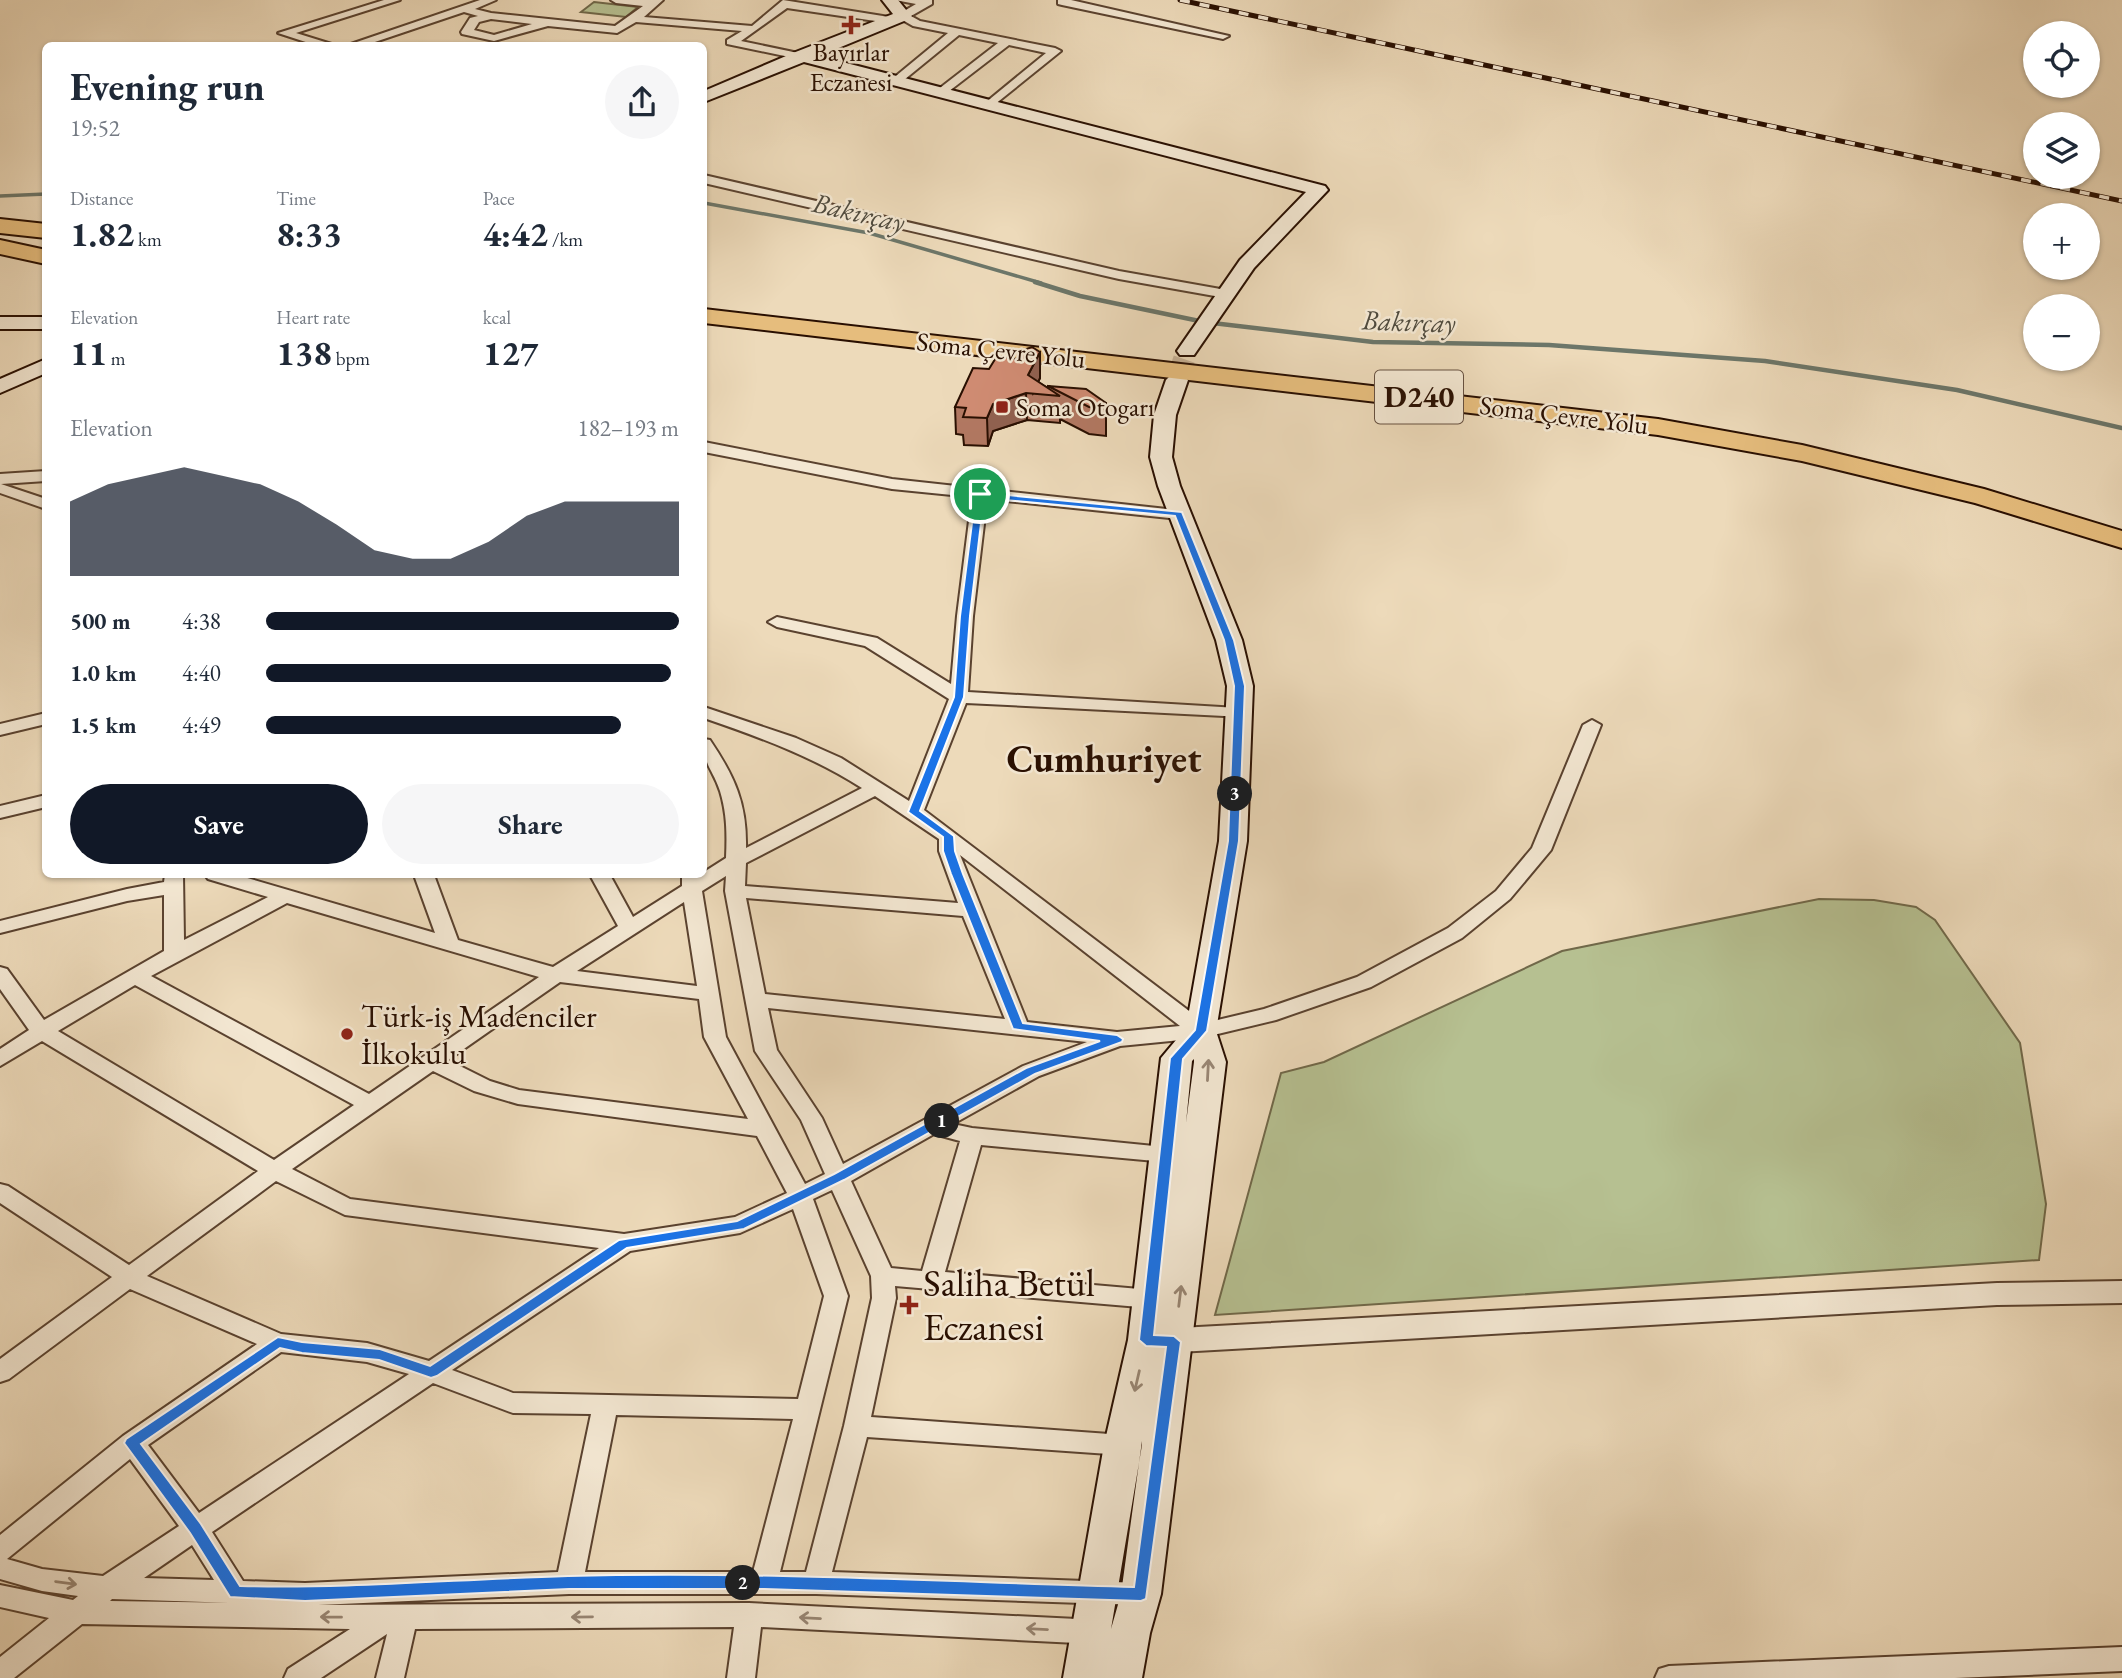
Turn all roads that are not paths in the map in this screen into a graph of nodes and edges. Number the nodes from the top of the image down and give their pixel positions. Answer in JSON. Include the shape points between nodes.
{"nodes":[{"id":1,"x":364,"y":0,"type":"edge"},
{"id":2,"x":395,"y":0,"type":"edge"},
{"id":3,"x":491,"y":0,"type":"edge"},
{"id":4,"x":616,"y":0,"type":"edge"},
{"id":5,"x":890,"y":0,"type":"edge"},
{"id":6,"x":1066,"y":0,"type":"edge"},
{"id":7,"x":930,"y":1,"type":"edge"},
{"id":8,"x":655,"y":2,"type":"edge"},
{"id":9,"x":787,"y":2,"type":"edge"},
{"id":10,"x":464,"y":5,"type":"edge"},
{"id":11,"x":897,"y":12,"type":"edge"},
{"id":12,"x":491,"y":16,"type":"junction"},
{"id":13,"x":634,"y":19,"type":"junction"},
{"id":14,"x":548,"y":22,"type":"junction"},
{"id":15,"x":754,"y":29,"type":"junction"},
{"id":16,"x":956,"y":32,"type":"junction"},
{"id":17,"x":284,"y":33,"type":"junction"},
{"id":18,"x":1223,"y":36,"type":"dead end"},
{"id":19,"x":499,"y":37,"type":"junction"},
{"id":20,"x":318,"y":42,"type":"edge"},
{"id":21,"x":361,"y":42,"type":"edge"},
{"id":22,"x":484,"y":42,"type":"edge"},
{"id":23,"x":1006,"y":42,"type":"junction"},
{"id":24,"x":799,"y":56,"type":"junction"},
{"id":25,"x":895,"y":82,"type":"junction"},
{"id":26,"x":940,"y":93,"type":"junction"},
{"id":27,"x":707,"y":96,"type":"edge"},
{"id":28,"x":989,"y":105,"type":"junction"},
{"id":29,"x":707,"y":180,"type":"edge"},
{"id":30,"x":0,"y":218,"type":"edge"},
{"id":31,"x":42,"y":219,"type":"edge"},
{"id":32,"x":0,"y":226,"type":"edge"},
{"id":33,"x":42,"y":231,"type":"edge"},
{"id":34,"x":0,"y":236,"type":"edge"},
{"id":35,"x":42,"y":241,"type":"edge"},
{"id":36,"x":0,"y":247,"type":"edge"},
{"id":37,"x":42,"y":256,"type":"edge"},
{"id":38,"x":707,"y":295,"type":"edge"},
{"id":39,"x":1223,"y":299,"type":"junction"},
{"id":40,"x":707,"y":306,"type":"edge"},
{"id":41,"x":707,"y":316,"type":"edge"},
{"id":42,"x":0,"y":323,"type":"edge"},
{"id":43,"x":42,"y":323,"type":"edge"},
{"id":44,"x":707,"y":327,"type":"edge"},
{"id":45,"x":989,"y":342,"type":"junction"},
{"id":46,"x":1190,"y":348,"type":"tunnel mouth"},
{"id":47,"x":42,"y":367,"type":"edge"},
{"id":48,"x":1177,"y":380,"type":"tunnel mouth"},
{"id":49,"x":0,"y":387,"type":"edge"},
{"id":50,"x":707,"y":448,"type":"edge"},
{"id":51,"x":42,"y":476,"type":"edge"},
{"id":52,"x":0,"y":479,"type":"edge"},
{"id":53,"x":0,"y":488,"type":"edge"},
{"id":54,"x":980,"y":494,"type":"junction"},
{"id":55,"x":42,"y":503,"type":"edge"},
{"id":56,"x":1179,"y":514,"type":"junction"},
{"id":57,"x":2122,"y":525,"type":"edge"},
{"id":58,"x":2122,"y":540,"type":"edge"},
{"id":59,"x":777,"y":622,"type":"dead end"},
{"id":60,"x":959,"y":697,"type":"junction"},
{"id":61,"x":1238,"y":712,"type":"junction"},
{"id":62,"x":707,"y":713,"type":"edge"},
{"id":63,"x":42,"y":719,"type":"edge"},
{"id":64,"x":1592,"y":725,"type":"dead end"},
{"id":65,"x":0,"y":730,"type":"edge"},
{"id":66,"x":707,"y":750,"type":"edge"},
{"id":67,"x":876,"y":788,"type":"junction"},
{"id":68,"x":42,"y":802,"type":"edge"},
{"id":69,"x":0,"y":812,"type":"edge"},
{"id":70,"x":914,"y":812,"type":"junction"},
{"id":71,"x":948,"y":836,"type":"junction"},
{"id":72,"x":735,"y":861,"type":"junction"},
{"id":73,"x":707,"y":874,"type":"edge"},
{"id":74,"x":224,"y":878,"type":"edge"},
{"id":75,"x":425,"y":878,"type":"edge"},
{"id":76,"x":602,"y":878,"type":"edge"},
{"id":77,"x":174,"y":881,"type":"edge"},
{"id":78,"x":691,"y":881,"type":"edge"},
{"id":79,"x":735,"y":891,"type":"junction"},
{"id":80,"x":283,"y":897,"type":"junction"},
{"id":81,"x":971,"y":910,"type":"junction"},
{"id":82,"x":0,"y":927,"type":"edge"},
{"id":83,"x":629,"y":928,"type":"junction"},
{"id":84,"x":450,"y":945,"type":"junction"},
{"id":85,"x":174,"y":953,"type":"junction"},
{"id":86,"x":0,"y":974,"type":"edge"},
{"id":87,"x":556,"y":975,"type":"junction"},
{"id":88,"x":135,"y":976,"type":"junction"},
{"id":89,"x":710,"y":993,"type":"junction"},
{"id":90,"x":758,"y":1000,"type":"junction"},
{"id":91,"x":1018,"y":1026,"type":"junction"},
{"id":92,"x":41,"y":1031,"type":"junction"},
{"id":93,"x":1201,"y":1031,"type":"junction"},
{"id":94,"x":1117,"y":1039,"type":"junction"},
{"id":95,"x":0,"y":1059,"type":"edge"},
{"id":96,"x":431,"y":1061,"type":"junction"},
{"id":97,"x":370,"y":1104,"type":"junction"},
{"id":98,"x":933,"y":1126,"type":"junction"},
{"id":99,"x":765,"y":1129,"type":"junction"},
{"id":100,"x":972,"y":1136,"type":"junction"},
{"id":101,"x":1166,"y":1154,"type":"junction"},
{"id":102,"x":275,"y":1170,"type":"junction"},
{"id":103,"x":839,"y":1177,"type":"junction"},
{"id":104,"x":0,"y":1192,"type":"edge"},
{"id":105,"x":800,"y":1196,"type":"junction"},
{"id":106,"x":624,"y":1243,"type":"junction"},
{"id":107,"x":127,"y":1276,"type":"junction"},
{"id":108,"x":883,"y":1276,"type":"junction"},
{"id":109,"x":931,"y":1280,"type":"junction"},
{"id":110,"x":2122,"y":1292,"type":"edge"},
{"id":111,"x":1151,"y":1299,"type":"junction"},
{"id":112,"x":1160,"y":1341,"type":"junction"},
{"id":113,"x":278,"y":1342,"type":"junction"},
{"id":114,"x":0,"y":1372,"type":"edge"},
{"id":115,"x":431,"y":1372,"type":"junction"},
{"id":116,"x":605,"y":1405,"type":"junction"},
{"id":117,"x":808,"y":1409,"type":"junction"},
{"id":118,"x":857,"y":1426,"type":"junction"},
{"id":119,"x":132,"y":1443,"type":"junction"},
{"id":120,"x":1122,"y":1445,"type":"junction"},
{"id":121,"x":195,"y":1528,"type":"junction"},
{"id":122,"x":0,"y":1550,"type":"edge"},
{"id":123,"x":0,"y":1567,"type":"edge"},
{"id":124,"x":569,"y":1583,"type":"junction"},
{"id":125,"x":764,"y":1583,"type":"junction"},
{"id":126,"x":816,"y":1583,"type":"junction"},
{"id":127,"x":107,"y":1588,"type":"junction"},
{"id":128,"x":236,"y":1592,"type":"junction"},
{"id":129,"x":1099,"y":1592,"type":"junction"},
{"id":130,"x":1141,"y":1594,"type":"junction"},
{"id":131,"x":0,"y":1596,"type":"edge"},
{"id":132,"x":77,"y":1612,"type":"junction"},
{"id":133,"x":749,"y":1615,"type":"junction"},
{"id":134,"x":396,"y":1618,"type":"junction"},
{"id":135,"x":1092,"y":1632,"type":"junction"},
{"id":136,"x":1130,"y":1633,"type":"junction"},
{"id":137,"x":2122,"y":1659,"type":"edge"},
{"id":138,"x":0,"y":1673,"type":"edge"},
{"id":139,"x":298,"y":1678,"type":"edge"},
{"id":140,"x":390,"y":1678,"type":"edge"},
{"id":141,"x":741,"y":1678,"type":"edge"},
{"id":142,"x":1083,"y":1678,"type":"edge"},
{"id":143,"x":1122,"y":1678,"type":"edge"},
{"id":144,"x":1669,"y":1678,"type":"edge"}],
"edges":[{"from":1,"to":17,"type":"street","via":[[276,28]]},
{"from":2,"to":17,"type":"street"},
{"from":3,"to":10,"type":"street"},
{"from":4,"to":8,"type":"street"},
{"from":5,"to":11,"type":"main road"},
{"from":6,"to":18,"type":"street","via":[[1062,2]]},
{"from":7,"to":11,"type":"street"},
{"from":8,"to":13,"type":"street"},
{"from":9,"to":11,"type":"street"},
{"from":9,"to":15,"type":"street"},
{"from":10,"to":12,"type":"street"},
{"from":10,"to":21,"type":"street"},
{"from":11,"to":16,"type":"street","via":[[917,24]]},
{"from":11,"to":24,"type":"main road"},
{"from":12,"to":14,"type":"street"},
{"from":12,"to":19,"type":"street","via":[[474,20],[466,32]]},
{"from":13,"to":14,"type":"street","via":[[617,30]]},
{"from":13,"to":15,"type":"street"},
{"from":14,"to":19,"type":"street"},
{"from":15,"to":24,"type":"street","via":[[731,42]]},
{"from":16,"to":23,"type":"street"},
{"from":16,"to":25,"type":"street"},
{"from":17,"to":20,"type":"street"},
{"from":19,"to":22,"type":"street"},
{"from":23,"to":26,"type":"street"},
{"from":23,"to":28,"type":"street","via":[[1055,51]]},
{"from":24,"to":25,"type":"main road"},
{"from":24,"to":27,"type":"main road"},
{"from":25,"to":26,"type":"main road"},
{"from":26,"to":28,"type":"main road"},
{"from":28,"to":39,"type":"main road","via":[[1319,190],[1247,264]]},
{"from":29,"to":39,"type":"street"},
{"from":30,"to":31,"type":"highway"},
{"from":32,"to":33,"type":"highway"},
{"from":34,"to":35,"type":"highway"},
{"from":36,"to":37,"type":"highway"},
{"from":38,"to":45,"type":"highway"},
{"from":39,"to":46,"type":"main road"},
{"from":40,"to":45,"type":"highway","name":"Soma Çevre Yolu","number":"D240"},
{"from":41,"to":45,"type":"highway","name":"Soma Çevre Yolu","number":"D240"},
{"from":42,"to":43,"type":"main road"},
{"from":44,"to":45,"type":"highway"},
{"from":45,"to":57,"type":"highway","name":"Soma Çevre Yolu","number":"D240","via":[[1404,383],[1717,423],[1924,468]]},
{"from":45,"to":58,"type":"highway","name":"Soma Çevre Yolu","number":"D240","via":[[1737,440],[1984,497]]},
{"from":47,"to":49,"type":"main road"},
{"from":48,"to":56,"type":"main road","via":[[1165,415],[1161,457]]},
{"from":50,"to":54,"type":"street","via":[[892,484]]},
{"from":51,"to":52,"type":"street"},
{"from":53,"to":55,"type":"street"},
{"from":54,"to":56,"type":"street"},
{"from":54,"to":60,"type":"street"},
{"from":56,"to":61,"type":"main road","via":[[1229,640],[1240,686]]},
{"from":59,"to":60,"type":"street","via":[[871,642]]},
{"from":60,"to":61,"type":"street"},
{"from":60,"to":70,"type":"street"},
{"from":61,"to":93,"type":"main road","via":[[1233,841]]},
{"from":62,"to":67,"type":"street","via":[[790,742]]},
{"from":63,"to":65,"type":"street"},
{"from":64,"to":93,"type":"street","via":[[1541,850],[1503,895],[1455,933],[1364,982],[1269,1015]]},
{"from":66,"to":72,"type":"street","via":[[728,788],[737,819]]},
{"from":67,"to":70,"type":"street"},
{"from":67,"to":72,"type":"street"},
{"from":68,"to":69,"type":"street"},
{"from":70,"to":71,"type":"street"},
{"from":71,"to":81,"type":"street"},
{"from":71,"to":93,"type":"street"},
{"from":72,"to":73,"type":"street"},
{"from":72,"to":79,"type":"street"},
{"from":74,"to":80,"type":"street"},
{"from":75,"to":84,"type":"street"},
{"from":76,"to":83,"type":"street"},
{"from":77,"to":82,"type":"street"},
{"from":77,"to":85,"type":"street"},
{"from":78,"to":83,"type":"street"},
{"from":78,"to":89,"type":"street"},
{"from":79,"to":81,"type":"street"},
{"from":79,"to":90,"type":"street"},
{"from":80,"to":84,"type":"street"},
{"from":80,"to":85,"type":"street"},
{"from":81,"to":91,"type":"street"},
{"from":83,"to":87,"type":"street"},
{"from":84,"to":87,"type":"street"},
{"from":85,"to":88,"type":"street"},
{"from":86,"to":92,"type":"street"},
{"from":87,"to":89,"type":"street"},
{"from":87,"to":96,"type":"street"},
{"from":88,"to":92,"type":"street"},
{"from":88,"to":97,"type":"street"},
{"from":89,"to":99,"type":"street","via":[[715,1037]]},
{"from":90,"to":91,"type":"street"},
{"from":90,"to":103,"type":"street","via":[[766,1051],[811,1118]]},
{"from":91,"to":94,"type":"street"},
{"from":92,"to":95,"type":"street"},
{"from":92,"to":102,"type":"street"},
{"from":93,"to":94,"type":"street"},
{"from":93,"to":101,"type":"main road","via":[[1177,1058]]},
{"from":112,"to":93,"type":"main road","one_way":true,"via":[[1210,1062]]},
{"from":94,"to":98,"type":"street","via":[[1031,1071]]},
{"from":96,"to":97,"type":"street"},
{"from":96,"to":99,"type":"street","via":[[482,1086],[518,1097]]},
{"from":97,"to":102,"type":"street"},
{"from":98,"to":100,"type":"street"},
{"from":98,"to":103,"type":"street"},
{"from":99,"to":105,"type":"street"},
{"from":100,"to":101,"type":"street"},
{"from":100,"to":109,"type":"street"},
{"from":101,"to":111,"type":"main road"},
{"from":102,"to":106,"type":"street","via":[[345,1207]]},
{"from":102,"to":107,"type":"street"},
{"from":103,"to":105,"type":"street"},
{"from":103,"to":108,"type":"street"},
{"from":104,"to":107,"type":"street"},
{"from":105,"to":106,"type":"street","via":[[740,1225]]},
{"from":105,"to":117,"type":"street","via":[[836,1296]]},
{"from":106,"to":115,"type":"street"},
{"from":107,"to":113,"type":"street"},
{"from":107,"to":114,"type":"street"},
{"from":108,"to":109,"type":"street"},
{"from":108,"to":118,"type":"street","via":[[884,1298]]},
{"from":109,"to":111,"type":"street"},
{"from":110,"to":112,"type":"street","via":[[1983,1295]]},
{"from":111,"to":112,"type":"main road"},
{"from":112,"to":120,"type":"main road","one_way":true},
{"from":112,"to":130,"type":"main road"},
{"from":113,"to":115,"type":"street","via":[[380,1354]]},
{"from":113,"to":119,"type":"street"},
{"from":115,"to":116,"type":"street","via":[[483,1396],[513,1403]]},
{"from":115,"to":121,"type":"street"},
{"from":116,"to":117,"type":"street"},
{"from":116,"to":124,"type":"street"},
{"from":117,"to":125,"type":"street"},
{"from":118,"to":120,"type":"street"},
{"from":118,"to":126,"type":"street"},
{"from":119,"to":121,"type":"street"},
{"from":119,"to":122,"type":"street"},
{"from":120,"to":129,"type":"main road"},
{"from":121,"to":127,"type":"street"},
{"from":121,"to":128,"type":"street"},
{"from":123,"to":127,"type":"street","one_way":true,"via":[[41,1580]]},
{"from":124,"to":125,"type":"street"},
{"from":124,"to":128,"type":"street","via":[[305,1594]]},
{"from":125,"to":126,"type":"street"},
{"from":126,"to":129,"type":"street"},
{"from":127,"to":128,"type":"street"},
{"from":127,"to":132,"type":"street"},
{"from":129,"to":130,"type":"street"},
{"from":129,"to":135,"type":"main road"},
{"from":130,"to":136,"type":"main road"},
{"from":131,"to":132,"type":"street"},
{"from":134,"to":132,"type":"street","one_way":true},
{"from":132,"to":138,"type":"street"},
{"from":133,"to":134,"type":"street","one_way":true},
{"from":135,"to":133,"type":"street","one_way":true},
{"from":133,"to":141,"type":"street"},
{"from":134,"to":139,"type":"street"},
{"from":134,"to":140,"type":"street"},
{"from":135,"to":136,"type":"street"},
{"from":135,"to":142,"type":"main road"},
{"from":136,"to":143,"type":"main road"},
{"from":137,"to":144,"type":"street"}]}
